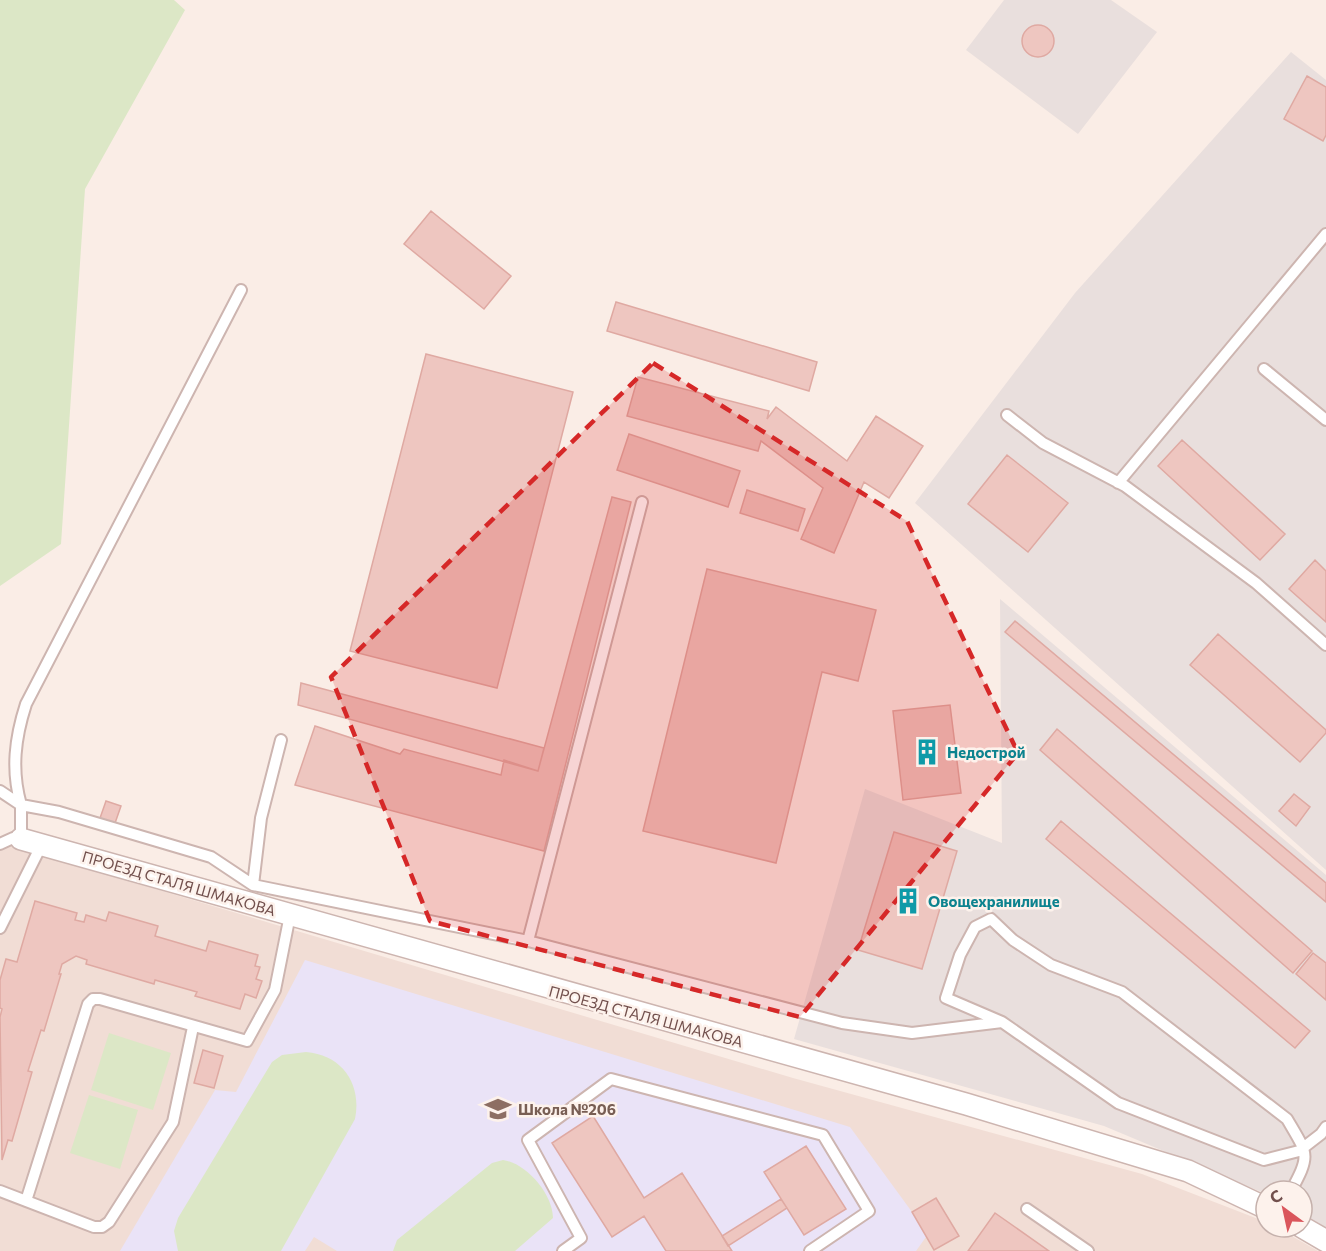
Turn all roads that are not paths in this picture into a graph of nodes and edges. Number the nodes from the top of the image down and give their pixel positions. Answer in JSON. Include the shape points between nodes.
{"nodes":[{"id":1,"x":1326,"y":234,"type":"edge"},
{"id":2,"x":242,"y":290,"type":"dead end"},
{"id":3,"x":1264,"y":369,"type":"dead end"},
{"id":4,"x":1007,"y":415,"type":"dead end"},
{"id":5,"x":1326,"y":420,"type":"edge"},
{"id":6,"x":1118,"y":483,"type":"junction"},
{"id":7,"x":642,"y":502,"type":"dead end"},
{"id":8,"x":1326,"y":645,"type":"edge"},
{"id":9,"x":281,"y":740,"type":"dead end"},
{"id":10,"x":0,"y":791,"type":"edge"},
{"id":11,"x":21,"y":805,"type":"junction"},
{"id":12,"x":21,"y":839,"type":"junction"},
{"id":13,"x":42,"y":843,"type":"junction"},
{"id":14,"x":0,"y":844,"type":"edge"},
{"id":15,"x":253,"y":885,"type":"junction"},
{"id":16,"x":290,"y":915,"type":"junction"},
{"id":17,"x":0,"y":928,"type":"edge"},
{"id":18,"x":528,"y":940,"type":"junction"},
{"id":19,"x":1002,"y":1022,"type":"junction"},
{"id":20,"x":193,"y":1027,"type":"junction"},
{"id":21,"x":1326,"y":1127,"type":"edge"},
{"id":22,"x":1303,"y":1148,"type":"junction"},
{"id":23,"x":1297,"y":1179,"type":"edge"},
{"id":24,"x":0,"y":1191,"type":"edge"},
{"id":25,"x":26,"y":1201,"type":"junction"},
{"id":26,"x":1254,"y":1202,"type":"edge"},
{"id":27,"x":1027,"y":1209,"type":"dead end"},
{"id":28,"x":564,"y":1251,"type":"edge"},
{"id":29,"x":810,"y":1251,"type":"edge"},
{"id":30,"x":1088,"y":1251,"type":"edge"}],
"edges":[{"from":1,"to":6,"type":"lane"},
{"from":2,"to":11,"type":"lane","via":[[26,704],[14,759],[14,781]]},
{"from":3,"to":5,"type":"lane"},
{"from":4,"to":6,"type":"lane","via":[[1043,443]]},
{"from":6,"to":8,"type":"lane","via":[[1256,583]]},
{"from":7,"to":18,"type":"lane"},
{"from":9,"to":15,"type":"lane","via":[[261,818]]},
{"from":10,"to":11,"type":"lane"},
{"from":11,"to":12,"type":"lane"},
{"from":11,"to":15,"type":"lane","via":[[59,812],[211,857]]},
{"from":12,"to":13,"type":"street","name":"ПРОЕЗД СТАЛЯ ШМАКОВА"},
{"from":12,"to":14,"type":"lane"},
{"from":13,"to":16,"type":"street","name":"ПРОЕЗД СТАЛЯ ШМАКОВА"},
{"from":13,"to":17,"type":"lane"},
{"from":15,"to":18,"type":"lane"},
{"from":16,"to":20,"type":"lane","via":[[275,990],[252,1037],[241,1041]]},
{"from":16,"to":26,"type":"street","name":"ПРОЕЗД СТАЛЯ ШМАКОВА","via":[[966,1104],[1188,1171]]},
{"from":18,"to":19,"type":"lane","via":[[843,1023],[912,1033]]},
{"from":19,"to":22,"type":"lane","via":[[1118,1103],[1264,1160]]},
{"from":19,"to":22,"type":"lane","via":[[946,998],[960,955],[975,927],[991,919],[1013,940],[1051,965],[1122,992],[1287,1119]]},
{"from":20,"to":25,"type":"lane","via":[[173,1122],[109,1222],[94,1227]]},
{"from":20,"to":25,"type":"lane","via":[[93,999]]},
{"from":21,"to":22,"type":"lane"},
{"from":22,"to":23,"type":"lane","via":[[1305,1164]]},
{"from":24,"to":25,"type":"lane"},
{"from":27,"to":30,"type":"lane"},
{"from":28,"to":29,"type":"lane","via":[[581,1238],[528,1140],[611,1079],[823,1135],[869,1211]]}]}
